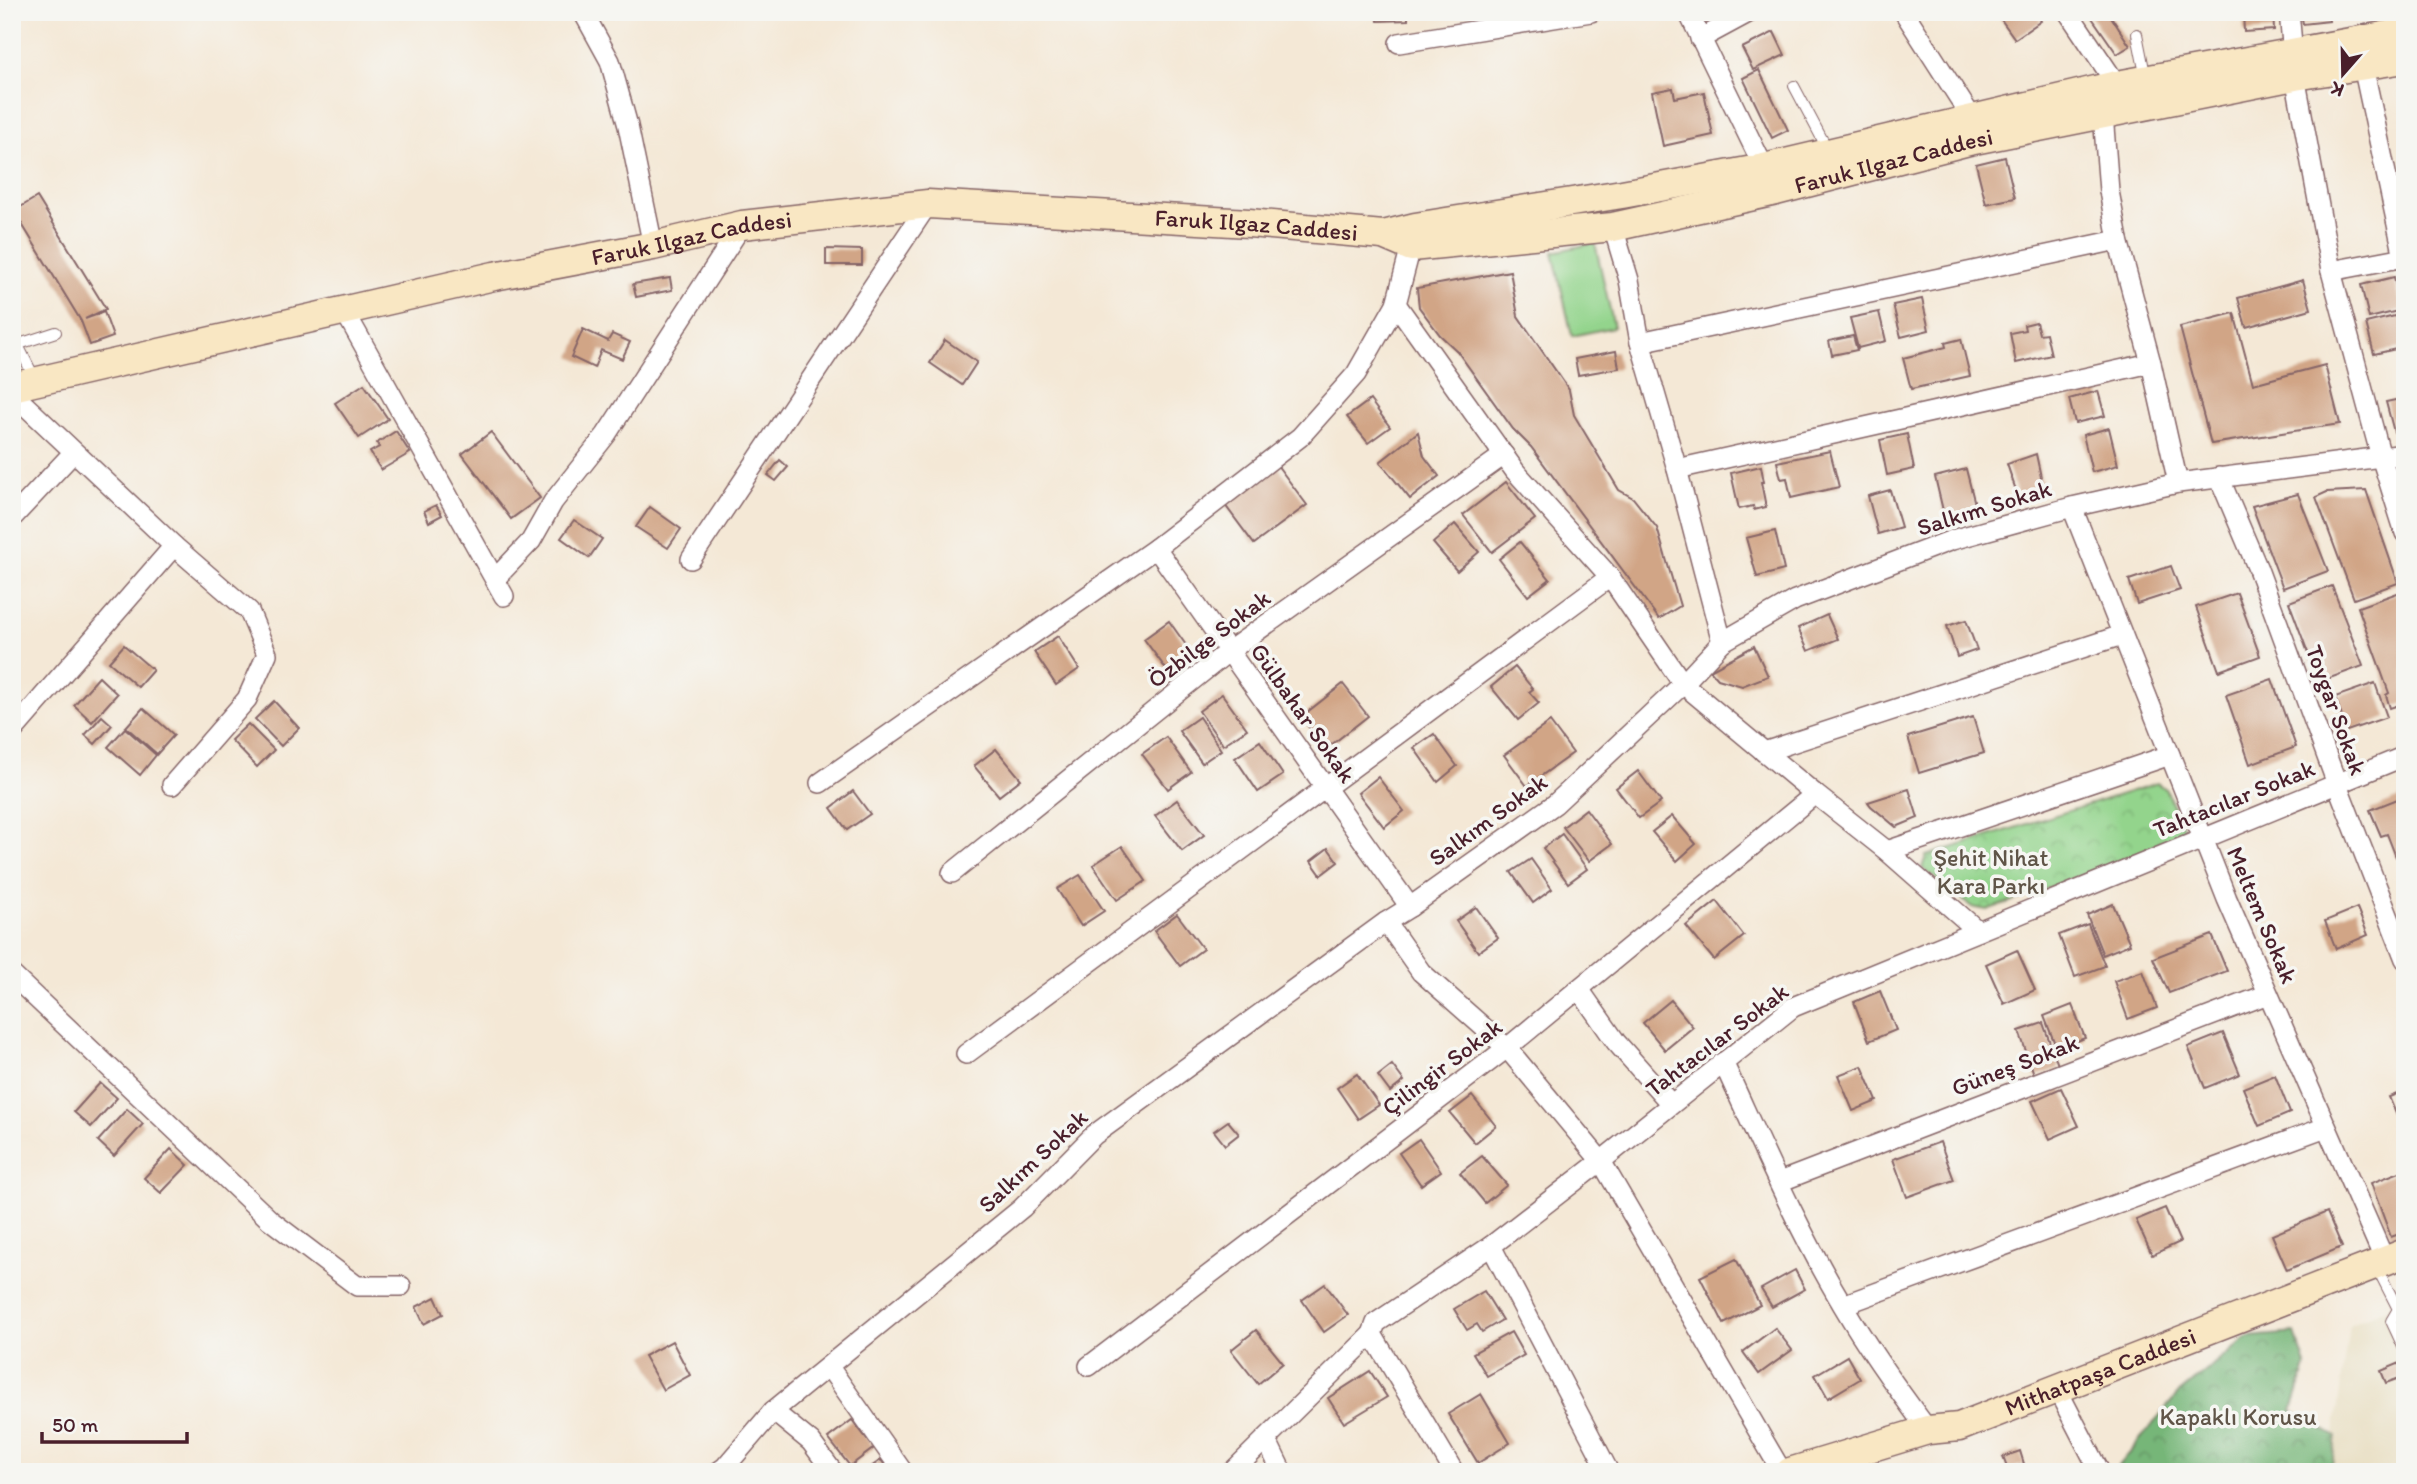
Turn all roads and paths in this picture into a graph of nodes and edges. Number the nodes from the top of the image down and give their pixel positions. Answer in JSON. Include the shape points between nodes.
{"nodes":[{"id":1,"x":583,"y":12,"type":"edge"},
{"id":2,"x":1591,"y":12,"type":"edge"},
{"id":3,"x":1688,"y":12,"type":"edge"},
{"id":4,"x":1750,"y":12,"type":"edge"},
{"id":5,"x":1905,"y":12,"type":"edge"},
{"id":6,"x":2068,"y":12,"type":"edge"},
{"id":7,"x":2289,"y":12,"type":"edge"},
{"id":8,"x":2137,"y":34,"type":"dead end"},
{"id":9,"x":2403,"y":34,"type":"edge"},
{"id":10,"x":1700,"y":39,"type":"junction"},
{"id":11,"x":1399,"y":43,"type":"dead end"},
{"id":12,"x":2294,"y":65,"type":"junction"},
{"id":13,"x":2363,"y":65,"type":"junction"},
{"id":14,"x":2146,"y":80,"type":"junction"},
{"id":15,"x":2117,"y":85,"type":"junction"},
{"id":16,"x":1794,"y":86,"type":"dead end"},
{"id":17,"x":2103,"y":114,"type":"junction"},
{"id":18,"x":1972,"y":118,"type":"junction"},
{"id":19,"x":1829,"y":152,"type":"junction"},
{"id":20,"x":1770,"y":179,"type":"junction"},
{"id":21,"x":928,"y":204,"type":"junction"},
{"id":22,"x":742,"y":225,"type":"junction"},
{"id":23,"x":1613,"y":227,"type":"junction"},
{"id":24,"x":1384,"y":235,"type":"junction"},
{"id":25,"x":2118,"y":240,"type":"junction"},
{"id":26,"x":653,"y":246,"type":"junction"},
{"id":27,"x":1410,"y":247,"type":"junction"},
{"id":28,"x":2404,"y":257,"type":"edge"},
{"id":29,"x":2330,"y":271,"type":"junction"},
{"id":30,"x":1396,"y":304,"type":"junction"},
{"id":31,"x":344,"y":310,"type":"junction"},
{"id":32,"x":12,"y":329,"type":"edge"},
{"id":33,"x":56,"y":332,"type":"dead end"},
{"id":34,"x":1640,"y":342,"type":"junction"},
{"id":35,"x":15,"y":346,"type":"edge"},
{"id":36,"x":2151,"y":363,"type":"junction"},
{"id":37,"x":20,"y":388,"type":"edge"},
{"id":38,"x":73,"y":453,"type":"junction"},
{"id":39,"x":2405,"y":454,"type":"edge"},
{"id":40,"x":1504,"y":455,"type":"junction"},
{"id":41,"x":2381,"y":457,"type":"junction"},
{"id":42,"x":1677,"y":469,"type":"junction"},
{"id":43,"x":2220,"y":477,"type":"junction"},
{"id":44,"x":2178,"y":482,"type":"junction"},
{"id":45,"x":2071,"y":507,"type":"junction"},
{"id":46,"x":12,"y":518,"type":"edge"},
{"id":47,"x":2405,"y":533,"type":"edge"},
{"id":48,"x":174,"y":546,"type":"junction"},
{"id":49,"x":1156,"y":548,"type":"junction"},
{"id":50,"x":691,"y":559,"type":"dead end"},
{"id":51,"x":1610,"y":578,"type":"junction"},
{"id":52,"x":2122,"y":635,"type":"junction"},
{"id":53,"x":1723,"y":642,"type":"junction"},
{"id":54,"x":1229,"y":651,"type":"junction"},
{"id":55,"x":1683,"y":684,"type":"junction"},
{"id":56,"x":12,"y":732,"type":"edge"},
{"id":57,"x":1764,"y":752,"type":"junction"},
{"id":58,"x":2170,"y":755,"type":"junction"},
{"id":59,"x":2405,"y":756,"type":"edge"},
{"id":60,"x":820,"y":783,"type":"dead end"},
{"id":61,"x":2337,"y":784,"type":"junction"},
{"id":62,"x":172,"y":785,"type":"dead end"},
{"id":63,"x":1326,"y":788,"type":"junction"},
{"id":64,"x":1815,"y":794,"type":"junction"},
{"id":65,"x":2203,"y":839,"type":"junction"},
{"id":66,"x":1887,"y":851,"type":"junction"},
{"id":67,"x":952,"y":873,"type":"dead end"},
{"id":68,"x":1410,"y":907,"type":"junction"},
{"id":69,"x":1386,"y":922,"type":"junction"},
{"id":70,"x":1978,"y":931,"type":"junction"},
{"id":71,"x":2405,"y":959,"type":"edge"},
{"id":72,"x":12,"y":975,"type":"edge"},
{"id":73,"x":1579,"y":989,"type":"junction"},
{"id":74,"x":2268,"y":994,"type":"junction"},
{"id":75,"x":1507,"y":1048,"type":"junction"},
{"id":76,"x":966,"y":1054,"type":"dead end"},
{"id":77,"x":1723,"y":1062,"type":"junction"},
{"id":78,"x":1671,"y":1104,"type":"junction"},
{"id":79,"x":2326,"y":1127,"type":"junction"},
{"id":80,"x":1601,"y":1161,"type":"junction"},
{"id":81,"x":1779,"y":1182,"type":"junction"},
{"id":82,"x":1491,"y":1246,"type":"junction"},
{"id":83,"x":2388,"y":1260,"type":"edge"},
{"id":84,"x":401,"y":1286,"type":"dead end"},
{"id":85,"x":1843,"y":1305,"type":"junction"},
{"id":86,"x":2401,"y":1309,"type":"edge"},
{"id":87,"x":1372,"y":1335,"type":"junction"},
{"id":88,"x":2405,"y":1351,"type":"edge"},
{"id":89,"x":1089,"y":1366,"type":"dead end"},
{"id":90,"x":829,"y":1367,"type":"junction"},
{"id":91,"x":2057,"y":1389,"type":"junction"},
{"id":92,"x":773,"y":1411,"type":"junction"},
{"id":93,"x":1928,"y":1430,"type":"junction"},
{"id":94,"x":1266,"y":1439,"type":"junction"},
{"id":95,"x":718,"y":1472,"type":"edge"},
{"id":96,"x":833,"y":1472,"type":"edge"},
{"id":97,"x":904,"y":1472,"type":"edge"},
{"id":98,"x":1232,"y":1472,"type":"edge"},
{"id":99,"x":1282,"y":1472,"type":"edge"},
{"id":100,"x":1454,"y":1472,"type":"edge"},
{"id":101,"x":1609,"y":1472,"type":"edge"},
{"id":102,"x":1782,"y":1472,"type":"edge"},
{"id":103,"x":1790,"y":1472,"type":"edge"},
{"id":104,"x":2100,"y":1472,"type":"edge"}],
"edges":[{"from":1,"to":26,"type":"street","via":[[610,61]]},
{"from":2,"to":11,"type":"street"},
{"from":3,"to":10,"type":"street"},
{"from":4,"to":10,"type":"street"},
{"from":5,"to":18,"type":"street"},
{"from":6,"to":15,"type":"street"},
{"from":7,"to":12,"type":"street"},
{"from":8,"to":14,"type":"lane"},
{"from":9,"to":12,"type":"street","name":"Faruk Ilgaz Caddesi"},
{"from":9,"to":13,"type":"street","name":"Faruk Ilgaz Caddesi"},
{"from":10,"to":20,"type":"street"},
{"from":12,"to":13,"type":"street","name":"Faruk Ilgaz Caddesi"},
{"from":12,"to":14,"type":"street","name":"Faruk Ilgaz Caddesi"},
{"from":12,"to":17,"type":"street","name":"Faruk Ilgaz Caddesi"},
{"from":12,"to":29,"type":"street"},
{"from":13,"to":28,"type":"street"},
{"from":14,"to":15,"type":"street","name":"Faruk Ilgaz Caddesi"},
{"from":15,"to":17,"type":"street"},
{"from":15,"to":18,"type":"street","name":"Faruk Ilgaz Caddesi"},
{"from":16,"to":19,"type":"lane"},
{"from":17,"to":20,"type":"street","name":"Faruk Ilgaz Caddesi"},
{"from":17,"to":25,"type":"street"},
{"from":18,"to":19,"type":"street","name":"Faruk Ilgaz Caddesi"},
{"from":19,"to":20,"type":"street","name":"Faruk Ilgaz Caddesi"},
{"from":20,"to":23,"type":"street","name":"Faruk Ilgaz Caddesi"},
{"from":20,"to":24,"type":"street","name":"Faruk Ilgaz Caddesi","via":[[1622,194]]},
{"from":21,"to":22,"type":"street","name":"Faruk Ilgaz Caddesi"},
{"from":21,"to":24,"type":"street","name":"Faruk Ilgaz Caddesi"},
{"from":21,"to":50,"type":"street"},
{"from":22,"to":26,"type":"street","name":"Faruk Ilgaz Caddesi"},
{"from":22,"to":31,"type":"street","via":[[606,435],[553,502],[500,588]]},
{"from":23,"to":27,"type":"street","name":"Faruk Ilgaz Caddesi"},
{"from":23,"to":34,"type":"street"},
{"from":24,"to":27,"type":"street","name":"Faruk Ilgaz Caddesi"},
{"from":25,"to":34,"type":"street"},
{"from":25,"to":36,"type":"street"},
{"from":26,"to":31,"type":"street","name":"Faruk Ilgaz Caddesi"},
{"from":27,"to":30,"type":"street"},
{"from":28,"to":29,"type":"street"},
{"from":29,"to":41,"type":"street"},
{"from":30,"to":40,"type":"street"},
{"from":30,"to":49,"type":"street","via":[[1356,374],[1300,437]]},
{"from":31,"to":37,"type":"street","name":"Faruk Ilgaz Caddesi"},
{"from":32,"to":35,"type":"lane"},
{"from":33,"to":35,"type":"lane"},
{"from":34,"to":42,"type":"street"},
{"from":35,"to":37,"type":"lane"},
{"from":36,"to":42,"type":"street"},
{"from":36,"to":44,"type":"street"},
{"from":37,"to":38,"type":"street"},
{"from":38,"to":46,"type":"street"},
{"from":38,"to":48,"type":"street"},
{"from":39,"to":41,"type":"street","name":"Salkım Sokak"},
{"from":40,"to":51,"type":"street"},
{"from":40,"to":54,"type":"street","name":"Özbilge Sokak"},
{"from":41,"to":43,"type":"street","name":"Salkım Sokak"},
{"from":41,"to":47,"type":"street"},
{"from":42,"to":53,"type":"street"},
{"from":43,"to":44,"type":"street","name":"Salkım Sokak"},
{"from":43,"to":61,"type":"street","name":"Toygar Sokak"},
{"from":44,"to":45,"type":"street","name":"Salkım Sokak"},
{"from":45,"to":52,"type":"street","name":"Meltem Sokak"},
{"from":45,"to":53,"type":"street","name":"Salkım Sokak","via":[[1952,540],[1795,600]]},
{"from":48,"to":56,"type":"street"},
{"from":48,"to":62,"type":"street","via":[[249,611],[267,654],[247,699]]},
{"from":49,"to":54,"type":"street","name":"Gülbahar Sokak"},
{"from":49,"to":60,"type":"street"},
{"from":51,"to":55,"type":"street"},
{"from":51,"to":63,"type":"street"},
{"from":52,"to":57,"type":"street"},
{"from":52,"to":58,"type":"street","name":"Meltem Sokak"},
{"from":53,"to":55,"type":"street","name":"Salkım Sokak"},
{"from":54,"to":63,"type":"street","name":"Gülbahar Sokak"},
{"from":54,"to":67,"type":"street","name":"Özbilge Sokak"},
{"from":55,"to":57,"type":"street"},
{"from":55,"to":68,"type":"street","name":"Salkım Sokak","via":[[1555,804]]},
{"from":57,"to":64,"type":"street"},
{"from":58,"to":65,"type":"street","name":"Meltem Sokak"},
{"from":58,"to":66,"type":"street"},
{"from":59,"to":61,"type":"street","name":"Tahtacılar Sokak"},
{"from":61,"to":65,"type":"street","name":"Tahtacılar Sokak"},
{"from":61,"to":71,"type":"street","name":"Toygar Sokak"},
{"from":63,"to":68,"type":"street","name":"Gülbahar Sokak"},
{"from":63,"to":76,"type":"street"},
{"from":64,"to":66,"type":"street"},
{"from":64,"to":73,"type":"street","name":"Çilingir Sokak"},
{"from":65,"to":70,"type":"street","name":"Tahtacılar Sokak"},
{"from":65,"to":74,"type":"street","name":"Meltem Sokak"},
{"from":66,"to":70,"type":"street"},
{"from":68,"to":69,"type":"street","name":"Salkım Sokak"},
{"from":69,"to":75,"type":"street","via":[[1422,972]]},
{"from":69,"to":90,"type":"street","name":"Salkım Sokak","via":[[1094,1135],[1022,1208]]},
{"from":70,"to":77,"type":"street","name":"Tahtacılar Sokak","via":[[1793,1007]]},
{"from":72,"to":84,"type":"street","via":[[270,1220],[357,1286]]},
{"from":73,"to":75,"type":"street","name":"Çilingir Sokak"},
{"from":73,"to":78,"type":"street","via":[[1616,1042]]},
{"from":74,"to":79,"type":"street","name":"Meltem Sokak"},
{"from":74,"to":81,"type":"street","name":"Güneş Sokak"},
{"from":75,"to":80,"type":"street"},
{"from":75,"to":89,"type":"street","name":"Çilingir Sokak"},
{"from":77,"to":78,"type":"street","name":"Tahtacılar Sokak"},
{"from":77,"to":81,"type":"street"},
{"from":78,"to":80,"type":"street","name":"Tahtacılar Sokak"},
{"from":79,"to":83,"type":"street","name":"Meltem Sokak"},
{"from":79,"to":85,"type":"street"},
{"from":80,"to":82,"type":"street","name":"Tahtacılar Sokak"},
{"from":80,"to":102,"type":"street"},
{"from":81,"to":85,"type":"street"},
{"from":82,"to":87,"type":"street","name":"Tahtacılar Sokak","via":[[1376,1323]]},
{"from":82,"to":101,"type":"street"},
{"from":83,"to":86,"type":"lane"},
{"from":83,"to":91,"type":"street","name":"Mithatpaşa Caddesi"},
{"from":85,"to":93,"type":"street"},
{"from":86,"to":88,"type":"lane","via":[[2391,1321]]},
{"from":87,"to":94,"type":"street","name":"Tahtacılar Sokak"},
{"from":87,"to":100,"type":"street"},
{"from":90,"to":92,"type":"street","name":"Salkım Sokak"},
{"from":90,"to":97,"type":"street"},
{"from":91,"to":93,"type":"street","name":"Mithatpaşa Caddesi","via":[[1959,1427]]},
{"from":91,"to":104,"type":"street"},
{"from":92,"to":95,"type":"street","name":"Salkım Sokak"},
{"from":92,"to":96,"type":"street","via":[[811,1442]]},
{"from":93,"to":103,"type":"street","name":"Mithatpaşa Caddesi"},
{"from":94,"to":98,"type":"street","name":"Tahtacılar Sokak"},
{"from":94,"to":99,"type":"street"}]}
